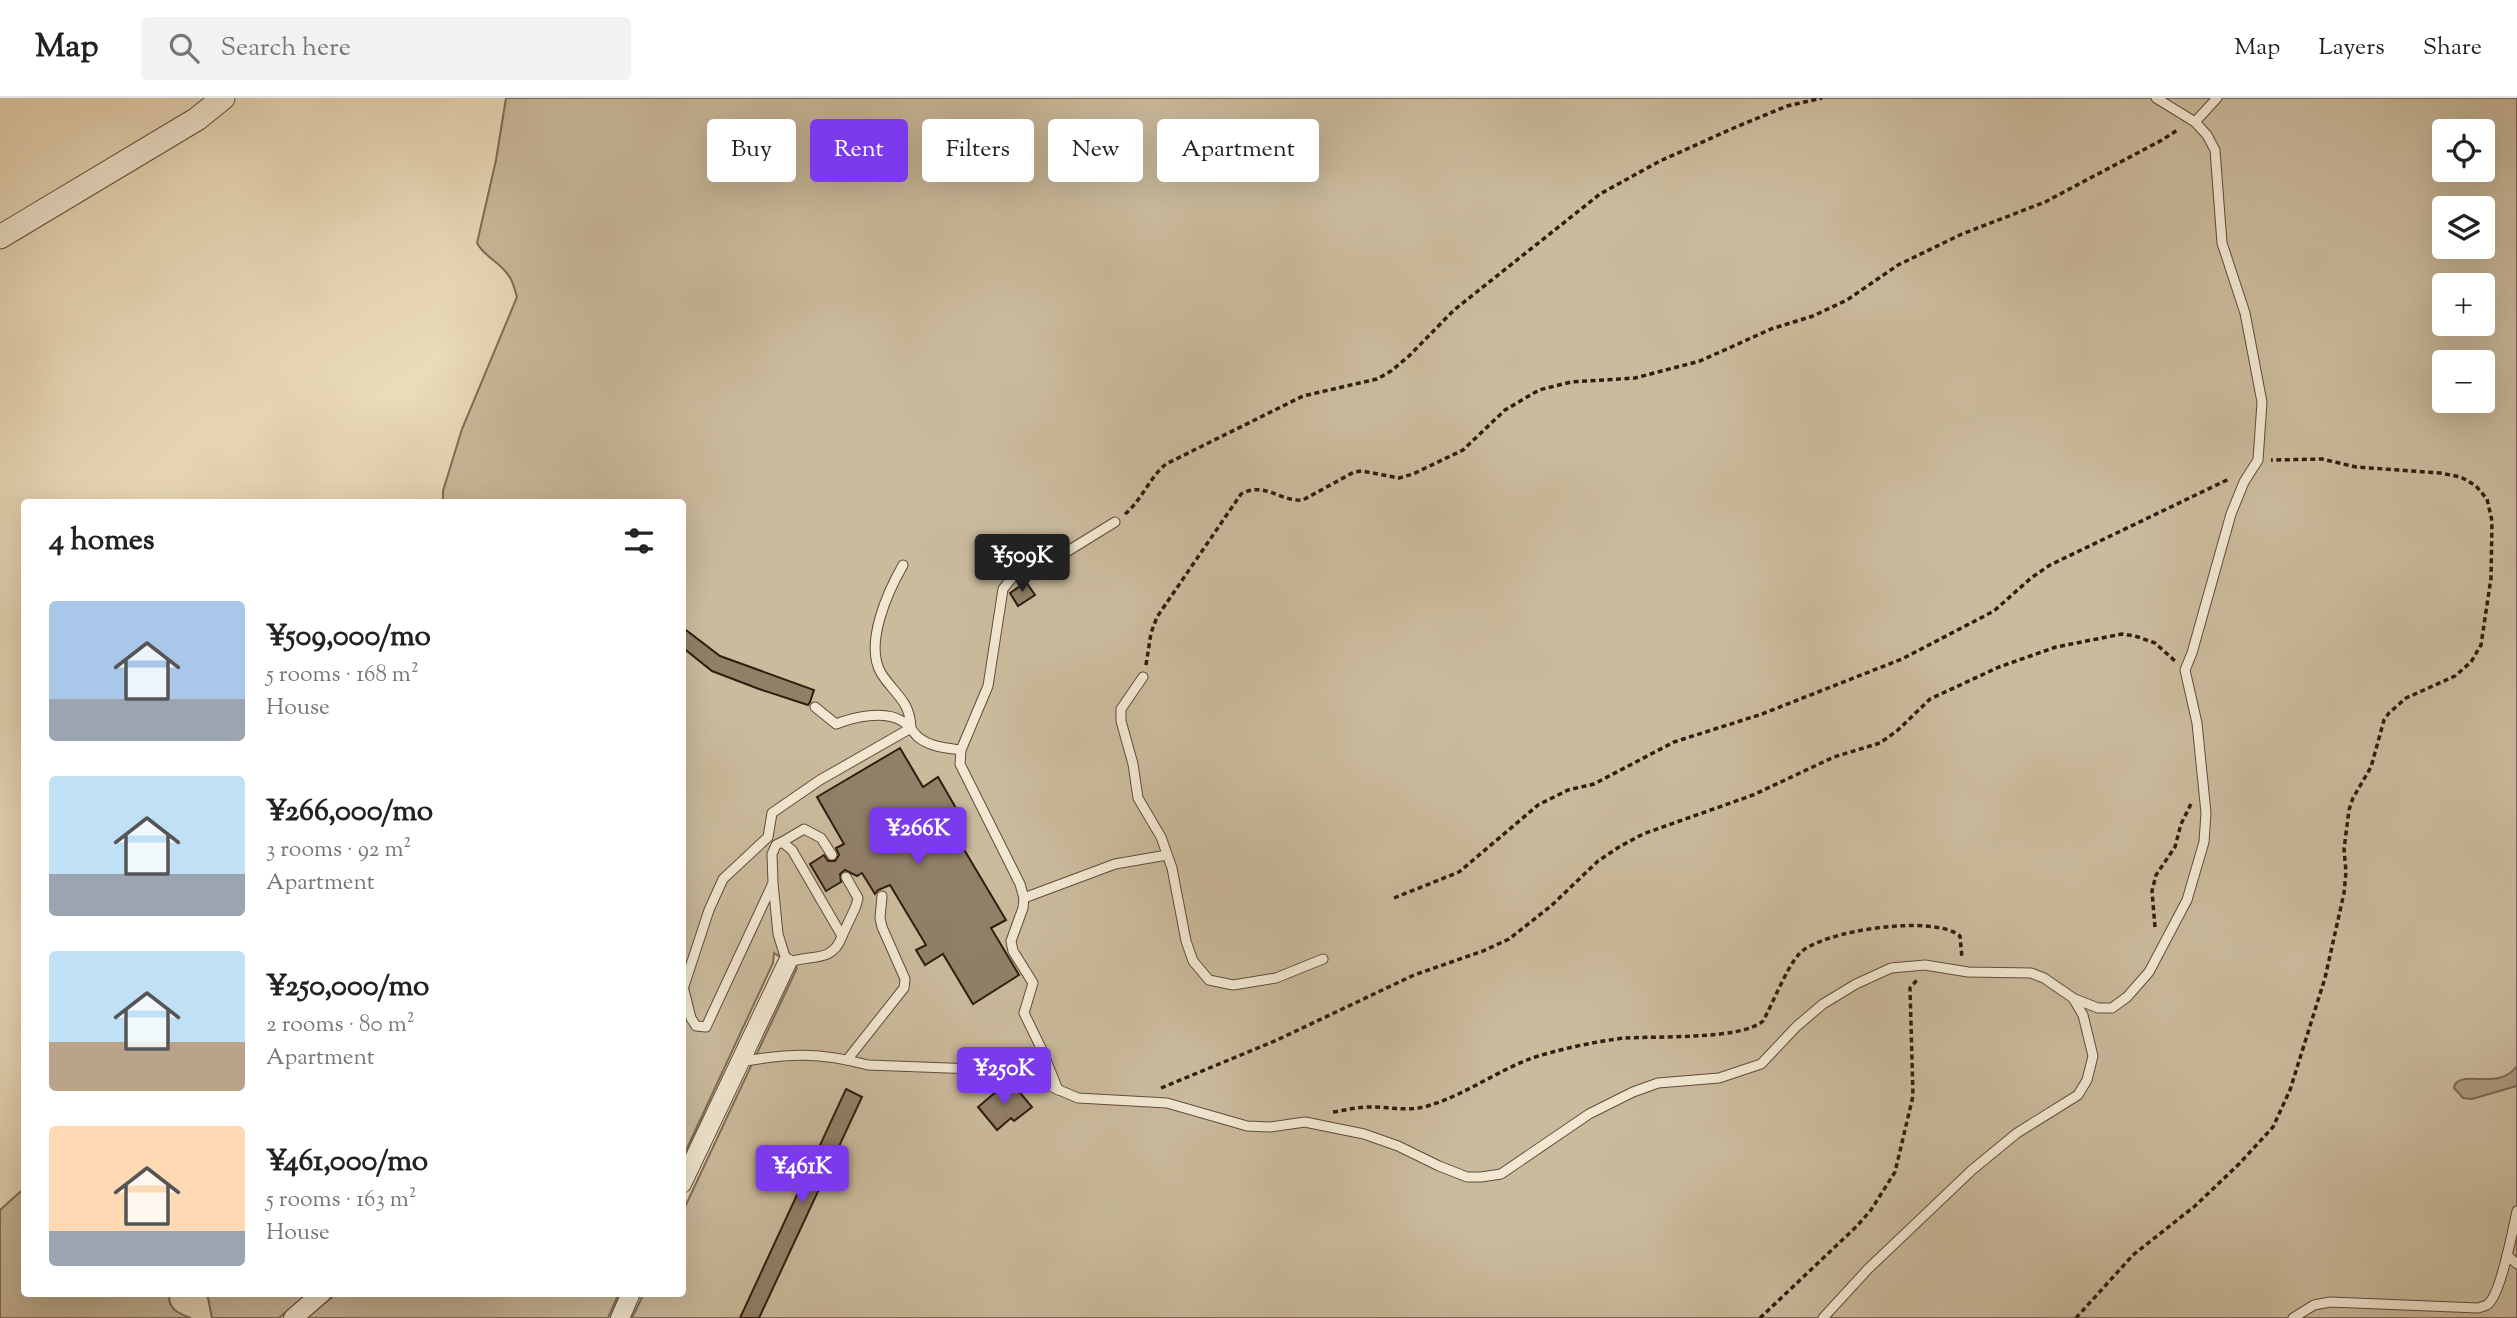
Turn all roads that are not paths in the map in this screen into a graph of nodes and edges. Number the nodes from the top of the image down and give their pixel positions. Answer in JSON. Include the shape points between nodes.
{"nodes":[{"id":1,"x":223,"y":98,"type":"edge"},
{"id":2,"x":2156,"y":98,"type":"edge"},
{"id":3,"x":2217,"y":98,"type":"edge"},
{"id":4,"x":2195,"y":122,"type":"junction"},
{"id":5,"x":0,"y":237,"type":"edge"},
{"id":6,"x":1115,"y":522,"type":"road end"},
{"id":7,"x":903,"y":565,"type":"dead end"},
{"id":8,"x":1143,"y":677,"type":"road end"},
{"id":9,"x":815,"y":707,"type":"dead end"},
{"id":10,"x":911,"y":728,"type":"junction"},
{"id":11,"x":961,"y":750,"type":"junction"},
{"id":12,"x":768,"y":837,"type":"junction"},
{"id":13,"x":779,"y":844,"type":"junction"},
{"id":14,"x":832,"y":855,"type":"dead end"},
{"id":15,"x":1167,"y":855,"type":"junction"},
{"id":16,"x":846,"y":877,"type":"dead end"},
{"id":17,"x":774,"y":884,"type":"junction"},
{"id":18,"x":883,"y":896,"type":"dead end"},
{"id":19,"x":1024,"y":898,"type":"junction"},
{"id":20,"x":842,"y":936,"type":"junction"},
{"id":21,"x":1322,"y":959,"type":"dead end"},
{"id":22,"x":788,"y":963,"type":"junction"},
{"id":23,"x":686,"y":982,"type":"edge"},
{"id":24,"x":2073,"y":998,"type":"junction"},
{"id":25,"x":686,"y":1001,"type":"edge"},
{"id":26,"x":847,"y":1060,"type":"junction"},
{"id":27,"x":740,"y":1062,"type":"junction"},
{"id":28,"x":1058,"y":1090,"type":"junction"},
{"id":29,"x":686,"y":1176,"type":"edge"},
{"id":30,"x":2517,"y":1211,"type":"edge"},
{"id":31,"x":2507,"y":1255,"type":"junction"},
{"id":32,"x":2517,"y":1264,"type":"edge"},
{"id":33,"x":317,"y":1297,"type":"edge"},
{"id":34,"x":629,"y":1297,"type":"edge"},
{"id":35,"x":293,"y":1318,"type":"edge"},
{"id":36,"x":620,"y":1318,"type":"edge"},
{"id":37,"x":1823,"y":1318,"type":"edge"},
{"id":38,"x":2293,"y":1318,"type":"edge"}],
"edges":[{"from":1,"to":5,"type":"street","via":[[197,119]]},
{"from":2,"to":4,"type":"lane"},
{"from":3,"to":4,"type":"lane"},
{"from":4,"to":24,"type":"lane","via":[[2215,150],[2222,243],[2245,313],[2263,415],[2256,464],[2231,514],[2185,670],[2197,723],[2206,813],[2204,842],[2187,900],[2149,972],[2112,1007],[2098,1008]]},
{"from":6,"to":11,"type":"lane","via":[[1068,551],[1040,557],[1003,589],[988,686]]},
{"from":7,"to":10,"type":"lane","via":[[881,611],[876,657],[880,671],[904,699]]},
{"from":8,"to":15,"type":"lane","via":[[1121,709],[1121,721],[1138,798]]},
{"from":9,"to":10,"type":"lane","via":[[836,724],[855,717],[891,717]]},
{"from":10,"to":11,"type":"lane","via":[[930,744]]},
{"from":10,"to":12,"type":"lane","via":[[772,813]]},
{"from":11,"to":19,"type":"lane","via":[[964,776],[994,829]]},
{"from":12,"to":13,"type":"lane"},
{"from":12,"to":23,"type":"lane","via":[[723,879]]},
{"from":13,"to":14,"type":"lane","via":[[804,828],[821,838]]},
{"from":13,"to":17,"type":"lane","via":[[772,853]]},
{"from":13,"to":20,"type":"lane","via":[[792,850]]},
{"from":15,"to":19,"type":"lane","via":[[1115,864]]},
{"from":15,"to":21,"type":"lane","via":[[1186,941],[1193,961],[1209,980],[1233,985],[1276,978]]},
{"from":16,"to":20,"type":"lane","via":[[858,898]]},
{"from":17,"to":22,"type":"lane","via":[[778,934]]},
{"from":17,"to":25,"type":"lane","via":[[706,1027],[696,1026]]},
{"from":18,"to":26,"type":"lane","via":[[880,918],[905,978],[904,988]]},
{"from":19,"to":28,"type":"lane","via":[[1011,941],[1032,983],[1024,1013]]},
{"from":20,"to":22,"type":"lane","via":[[830,953]]},
{"from":22,"to":27,"type":"street"},
{"from":24,"to":28,"type":"lane","via":[[2044,978],[2018,971],[1968,972],[1926,965],[1891,968],[1823,1004],[1761,1064],[1719,1078],[1658,1083],[1633,1092],[1589,1114],[1501,1174],[1481,1177],[1439,1167],[1387,1142],[1306,1122],[1247,1126],[1167,1103],[1091,1099]]},
{"from":24,"to":37,"type":"lane","via":[[2083,1015],[2093,1056],[2088,1080],[2078,1095],[2017,1133],[1972,1170]]},
{"from":26,"to":27,"type":"lane","via":[[798,1054]]},
{"from":26,"to":28,"type":"lane","via":[[868,1065],[1001,1070]]},
{"from":27,"to":29,"type":"street"},
{"from":30,"to":31,"type":"lane"},
{"from":31,"to":32,"type":"lane"},
{"from":31,"to":38,"type":"lane","via":[[2493,1297],[2478,1308],[2330,1302],[2314,1305]]},
{"from":33,"to":35,"type":"street"},
{"from":34,"to":36,"type":"street"}]}
